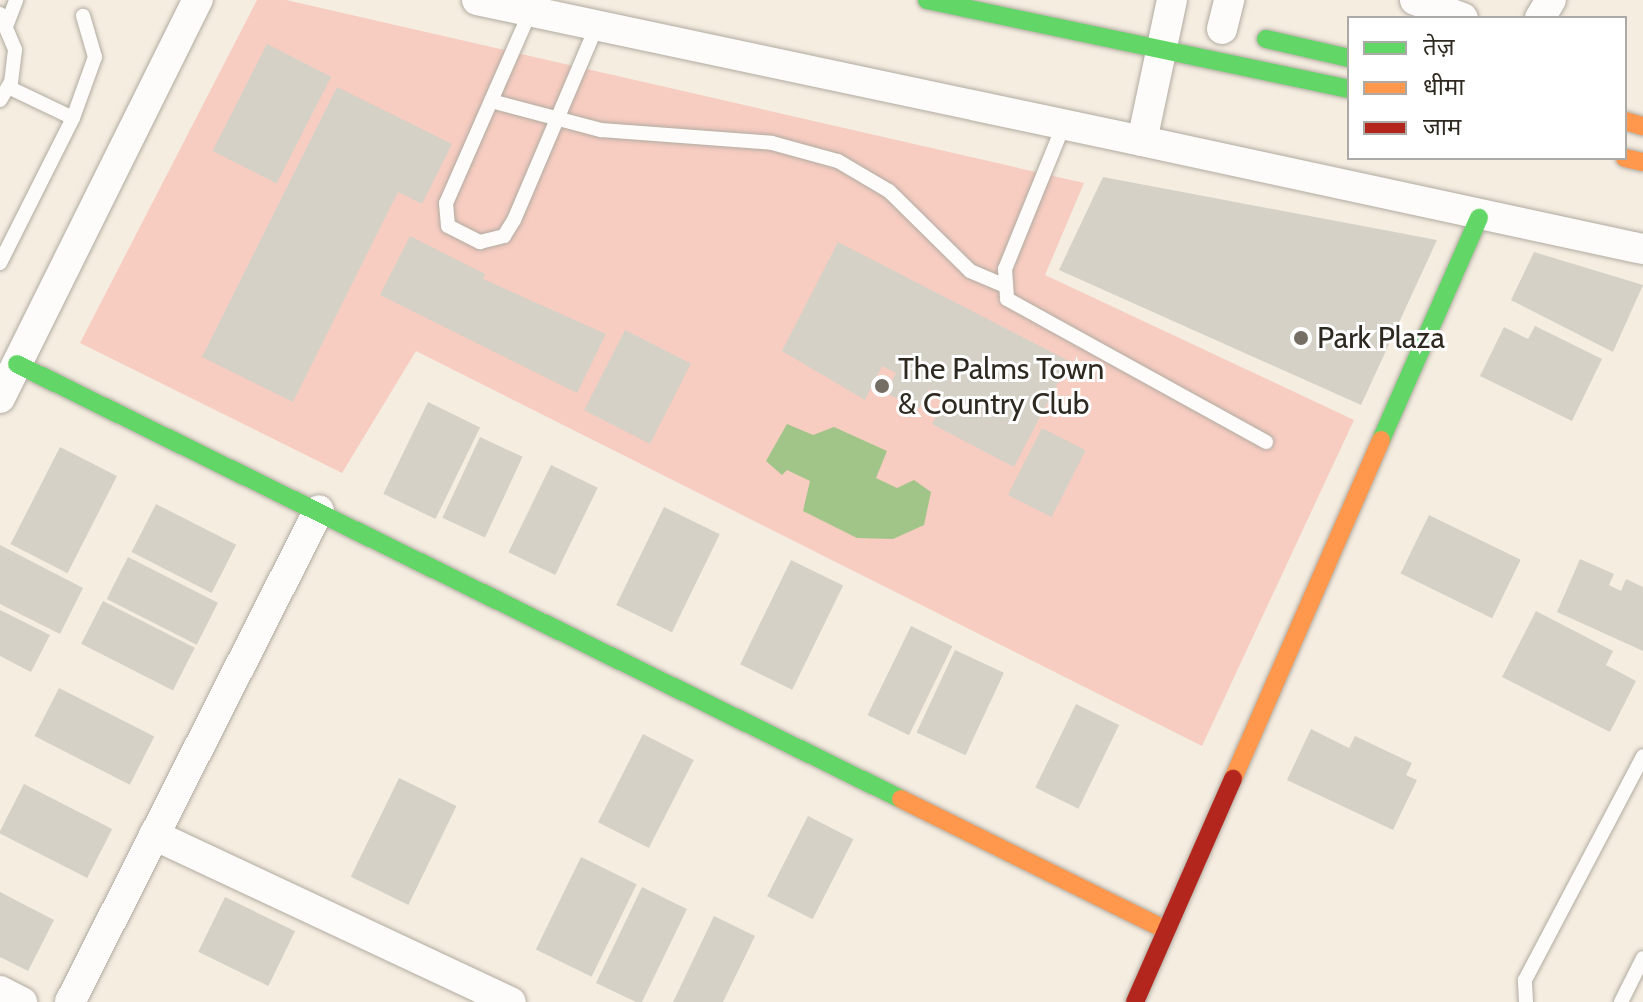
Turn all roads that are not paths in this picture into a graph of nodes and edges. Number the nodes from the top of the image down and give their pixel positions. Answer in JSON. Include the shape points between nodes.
{"nodes":[{"id":1,"x":16,"y":0,"type":"edge"},
{"id":2,"x":198,"y":0,"type":"edge"},
{"id":3,"x":477,"y":0,"type":"edge"},
{"id":4,"x":927,"y":0,"type":"edge"},
{"id":5,"x":1172,"y":0,"type":"edge"},
{"id":6,"x":1229,"y":0,"type":"edge"},
{"id":7,"x":1415,"y":0,"type":"edge"},
{"id":8,"x":530,"y":12,"type":"junction"},
{"id":9,"x":83,"y":16,"type":"dead end"},
{"id":10,"x":1458,"y":16,"type":"edge"},
{"id":11,"x":3,"y":19,"type":"edge"},
{"id":12,"x":596,"y":28,"type":"junction"},
{"id":13,"x":1230,"y":38,"type":"junction"},
{"id":14,"x":1162,"y":45,"type":"junction"},
{"id":15,"x":1347,"y":58,"type":"edge"},
{"id":16,"x":1347,"y":88,"type":"edge"},
{"id":17,"x":4,"y":93,"type":"edge"},
{"id":18,"x":491,"y":101,"type":"junction"},
{"id":19,"x":73,"y":118,"type":"junction"},
{"id":20,"x":556,"y":121,"type":"junction"},
{"id":21,"x":1064,"y":124,"type":"junction"},
{"id":22,"x":1142,"y":141,"type":"junction"},
{"id":23,"x":1479,"y":218,"type":"junction"},
{"id":24,"x":1643,"y":249,"type":"edge"},
{"id":25,"x":0,"y":263,"type":"edge"},
{"id":26,"x":1001,"y":284,"type":"junction"},
{"id":27,"x":17,"y":364,"type":"junction"},
{"id":28,"x":0,"y":398,"type":"edge"},
{"id":29,"x":1266,"y":442,"type":"dead end"},
{"id":30,"x":319,"y":510,"type":"junction"},
{"id":31,"x":1643,"y":756,"type":"edge"},
{"id":32,"x":154,"y":835,"type":"junction"},
{"id":33,"x":1166,"y":930,"type":"junction"},
{"id":34,"x":1643,"y":958,"type":"edge"},
{"id":35,"x":0,"y":991,"type":"edge"},
{"id":36,"x":507,"y":1001,"type":"edge"},
{"id":37,"x":22,"y":1002,"type":"edge"},
{"id":38,"x":70,"y":1002,"type":"edge"},
{"id":39,"x":1135,"y":1002,"type":"edge"},
{"id":40,"x":1526,"y":1002,"type":"edge"},
{"id":41,"x":1621,"y":1002,"type":"edge"}],
"edges":[{"from":1,"to":11,"type":"lane"},
{"from":2,"to":27,"type":"street"},
{"from":3,"to":8,"type":"street"},
{"from":4,"to":14,"type":"street"},
{"from":5,"to":14,"type":"street"},
{"from":6,"to":13,"type":"street"},
{"from":7,"to":10,"type":"street"},
{"from":8,"to":12,"type":"street"},
{"from":8,"to":18,"type":"lane"},
{"from":9,"to":19,"type":"lane","via":[[95,57]]},
{"from":11,"to":17,"type":"lane","via":[[15,50]]},
{"from":12,"to":20,"type":"lane"},
{"from":12,"to":21,"type":"street"},
{"from":13,"to":14,"type":"street"},
{"from":13,"to":15,"type":"street"},
{"from":13,"to":16,"type":"street"},
{"from":14,"to":22,"type":"street"},
{"from":17,"to":19,"type":"lane"},
{"from":18,"to":20,"type":"lane"},
{"from":18,"to":20,"type":"lane","via":[[446,203],[448,226],[457,235],[493,243],[504,236]]},
{"from":19,"to":25,"type":"lane"},
{"from":20,"to":26,"type":"lane","via":[[772,143],[838,161],[889,191],[970,271]]},
{"from":21,"to":22,"type":"street"},
{"from":21,"to":26,"type":"lane"},
{"from":22,"to":23,"type":"street"},
{"from":23,"to":24,"type":"street"},
{"from":23,"to":33,"type":"street"},
{"from":26,"to":29,"type":"lane","via":[[1022,313]]},
{"from":27,"to":28,"type":"street"},
{"from":27,"to":30,"type":"street"},
{"from":30,"to":32,"type":"street"},
{"from":30,"to":33,"type":"street"},
{"from":31,"to":40,"type":"lane","via":[[1525,980]]},
{"from":32,"to":36,"type":"street"},
{"from":32,"to":38,"type":"street"},
{"from":33,"to":39,"type":"street"},
{"from":34,"to":41,"type":"lane"},
{"from":35,"to":37,"type":"street"}]}
